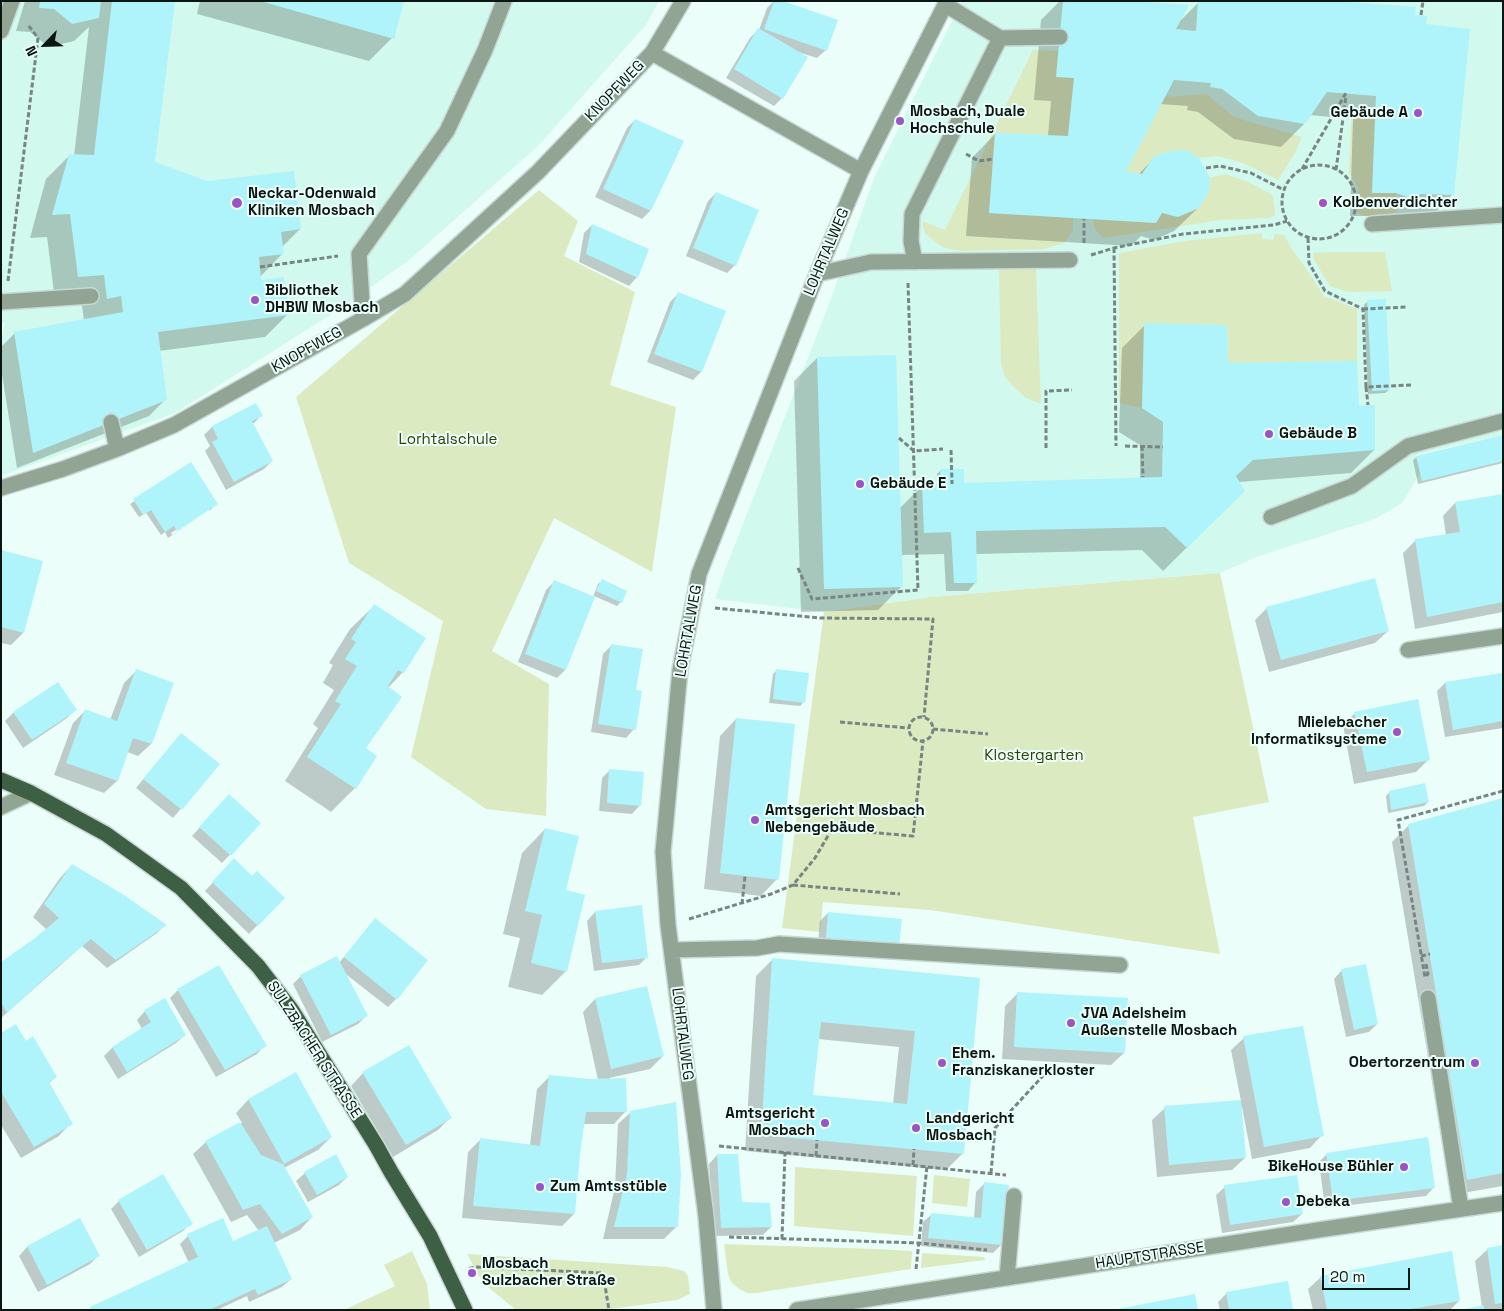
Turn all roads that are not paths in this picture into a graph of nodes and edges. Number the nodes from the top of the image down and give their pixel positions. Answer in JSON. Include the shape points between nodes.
{"nodes":[{"id":1,"x":504,"y":1,"type":"edge"},
{"id":2,"x":683,"y":1,"type":"edge"},
{"id":3,"x":12,"y":3,"type":"edge"},
{"id":4,"x":947,"y":3,"type":"edge"},
{"id":5,"x":1,"y":31,"type":"edge"},
{"id":6,"x":1060,"y":37,"type":"dead end"},
{"id":7,"x":1000,"y":38,"type":"junction"},
{"id":8,"x":652,"y":53,"type":"junction"},
{"id":9,"x":861,"y":171,"type":"junction"},
{"id":10,"x":1503,"y":215,"type":"edge"},
{"id":11,"x":1372,"y":224,"type":"dead end"},
{"id":12,"x":1077,"y":259,"type":"road end"},
{"id":13,"x":911,"y":262,"type":"junction"},
{"id":14,"x":817,"y":274,"type":"junction"},
{"id":15,"x":91,"y":296,"type":"dead end"},
{"id":16,"x":3,"y":302,"type":"edge"},
{"id":17,"x":363,"y":319,"type":"junction"},
{"id":18,"x":1503,"y":421,"type":"edge"},
{"id":19,"x":111,"y":422,"type":"dead end"},
{"id":20,"x":117,"y":449,"type":"junction"},
{"id":21,"x":1,"y":488,"type":"edge"},
{"id":22,"x":1271,"y":518,"type":"dead end"},
{"id":23,"x":1503,"y":636,"type":"edge"},
{"id":24,"x":1408,"y":650,"type":"dead end"},
{"id":25,"x":1,"y":780,"type":"edge"},
{"id":26,"x":31,"y":793,"type":"junction"},
{"id":27,"x":1,"y":807,"type":"edge"},
{"id":28,"x":672,"y":950,"type":"junction"},
{"id":29,"x":1120,"y":965,"type":"dead end"},
{"id":30,"x":1428,"y":998,"type":"dead end"},
{"id":31,"x":1014,"y":1196,"type":"road end"},
{"id":32,"x":1503,"y":1203,"type":"edge"},
{"id":33,"x":1461,"y":1209,"type":"junction"},
{"id":34,"x":1007,"y":1278,"type":"junction"},
{"id":35,"x":465,"y":1310,"type":"edge"},
{"id":36,"x":714,"y":1310,"type":"edge"},
{"id":37,"x":797,"y":1310,"type":"edge"}],
"edges":[{"from":1,"to":17,"type":"street","via":[[447,131],[359,254]]},
{"from":2,"to":8,"type":"street","name":"KNOPFWEG"},
{"from":3,"to":5,"type":"street"},
{"from":4,"to":7,"type":"street"},
{"from":4,"to":9,"type":"street","name":"LOHRTALWEG"},
{"from":6,"to":7,"type":"street"},
{"from":7,"to":13,"type":"street","via":[[912,214]]},
{"from":8,"to":9,"type":"street","name":"KNOPFWEG"},
{"from":8,"to":17,"type":"street","name":"KNOPFWEG","via":[[531,178],[405,294]]},
{"from":9,"to":14,"type":"street","name":"LOHRTALWEG"},
{"from":10,"to":11,"type":"street"},
{"from":12,"to":13,"type":"street"},
{"from":13,"to":14,"type":"street","via":[[871,262]]},
{"from":14,"to":28,"type":"street","name":"LOHRTALWEG","via":[[699,574],[692,606],[680,670],[663,852]]},
{"from":15,"to":16,"type":"street"},
{"from":17,"to":20,"type":"street","name":"KNOPFWEG","via":[[174,424]]},
{"from":18,"to":22,"type":"street","via":[[1408,446],[1352,486]]},
{"from":19,"to":20,"type":"street"},
{"from":20,"to":21,"type":"street","name":"KNOPFWEG"},
{"from":23,"to":24,"type":"street"},
{"from":25,"to":26,"type":"main road","name":"SULZBACHER STRASSE"},
{"from":26,"to":27,"type":"street"},
{"from":26,"to":35,"type":"main road","name":"SULZBACHER STRASSE","via":[[106,834],[181,888],[258,966],[291,1009],[376,1145],[430,1236]]},
{"from":28,"to":29,"type":"street","via":[[758,948],[779,944]]},
{"from":28,"to":36,"type":"street","name":"LOHRTALWEG","via":[[708,1236]]},
{"from":30,"to":33,"type":"street"},
{"from":31,"to":34,"type":"street"},
{"from":32,"to":33,"type":"street","name":"HAUPTSTRASSE"},
{"from":33,"to":34,"type":"street","name":"HAUPTSTRASSE"},
{"from":34,"to":37,"type":"street","name":"HAUPTSTRASSE"}]}
